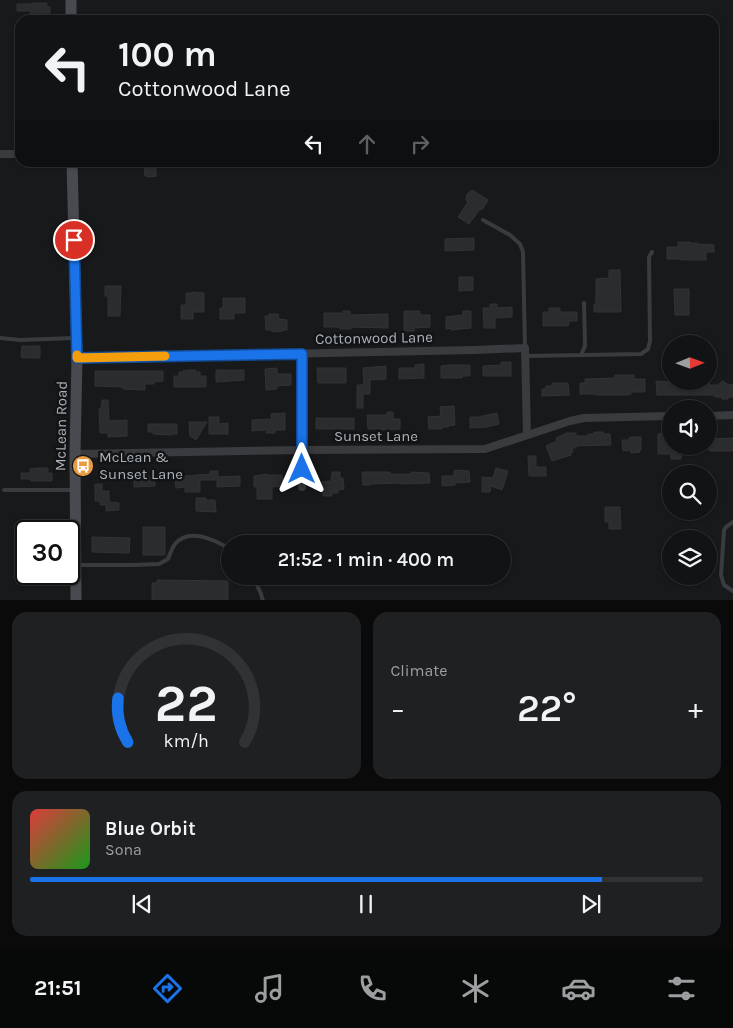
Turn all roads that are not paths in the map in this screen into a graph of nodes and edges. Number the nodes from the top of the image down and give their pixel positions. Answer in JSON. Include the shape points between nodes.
{"nodes":[{"id":1,"x":71,"y":0,"type":"edge"},
{"id":2,"x":71,"y":15,"type":"edge"},
{"id":3,"x":0,"y":154,"type":"edge"},
{"id":4,"x":15,"y":154,"type":"edge"},
{"id":5,"x":72,"y":167,"type":"edge"},
{"id":6,"x":483,"y":220,"type":"dead end"},
{"id":7,"x":652,"y":252,"type":"dead end"},
{"id":8,"x":584,"y":303,"type":"dead end"},
{"id":9,"x":0,"y":338,"type":"edge"},
{"id":10,"x":76,"y":338,"type":"junction"},
{"id":11,"x":525,"y":352,"type":"junction"},
{"id":12,"x":302,"y":354,"type":"junction"},
{"id":13,"x":581,"y":355,"type":"junction"},
{"id":14,"x":77,"y":358,"type":"junction"},
{"id":15,"x":733,"y":415,"type":"edge"},
{"id":16,"x":662,"y":416,"type":"edge"},
{"id":17,"x":717,"y":416,"type":"edge"},
{"id":18,"x":527,"y":434,"type":"junction"},
{"id":19,"x":302,"y":450,"type":"junction"},
{"id":20,"x":75,"y":454,"type":"junction"},
{"id":21,"x":302,"y":487,"type":"dead end"},
{"id":22,"x":4,"y":490,"type":"dead end"},
{"id":23,"x":75,"y":490,"type":"junction"},
{"id":24,"x":75,"y":520,"type":"edge"},
{"id":25,"x":733,"y":522,"type":"edge"},
{"id":26,"x":221,"y":543,"type":"edge"},
{"id":27,"x":80,"y":565,"type":"edge"},
{"id":28,"x":76,"y":585,"type":"edge"},
{"id":29,"x":257,"y":585,"type":"edge"},
{"id":30,"x":733,"y":591,"type":"edge"},
{"id":31,"x":76,"y":600,"type":"edge"},
{"id":32,"x":262,"y":600,"type":"edge"}],
"edges":[{"from":1,"to":2,"type":"street"},
{"from":3,"to":4,"type":"street"},
{"from":5,"to":10,"type":"street","name":"McLean Road"},
{"from":6,"to":11,"type":"lane","via":[[510,235],[523,252]]},
{"from":7,"to":13,"type":"lane","via":[[649,257],[648,349],[641,354]]},
{"from":8,"to":13,"type":"lane"},
{"from":9,"to":10,"type":"lane"},
{"from":10,"to":14,"type":"street","name":"McLean Road"},
{"from":11,"to":12,"type":"street","name":"Cottonwood Lane"},
{"from":11,"to":13,"type":"lane"},
{"from":11,"to":18,"type":"street"},
{"from":12,"to":14,"type":"street","name":"Cottonwood Lane"},
{"from":12,"to":19,"type":"street"},
{"from":14,"to":20,"type":"street","name":"McLean Road"},
{"from":15,"to":17,"type":"street"},
{"from":16,"to":18,"type":"street","name":"Sunset Lane","via":[[584,418]]},
{"from":18,"to":19,"type":"street","name":"Sunset Lane","via":[[485,449]]},
{"from":19,"to":20,"type":"street","name":"Sunset Lane"},
{"from":19,"to":21,"type":"street"},
{"from":20,"to":23,"type":"street","name":"McLean Road"},
{"from":22,"to":23,"type":"lane"},
{"from":23,"to":24,"type":"street","name":"McLean Road"},
{"from":25,"to":30,"type":"lane","via":[[724,530],[721,575],[724,585]]},
{"from":26,"to":27,"type":"lane","via":[[202,536],[188,536],[180,539],[168,559],[159,564]]},
{"from":28,"to":31,"type":"street","name":"McLean Road"},
{"from":29,"to":32,"type":"lane"}]}
